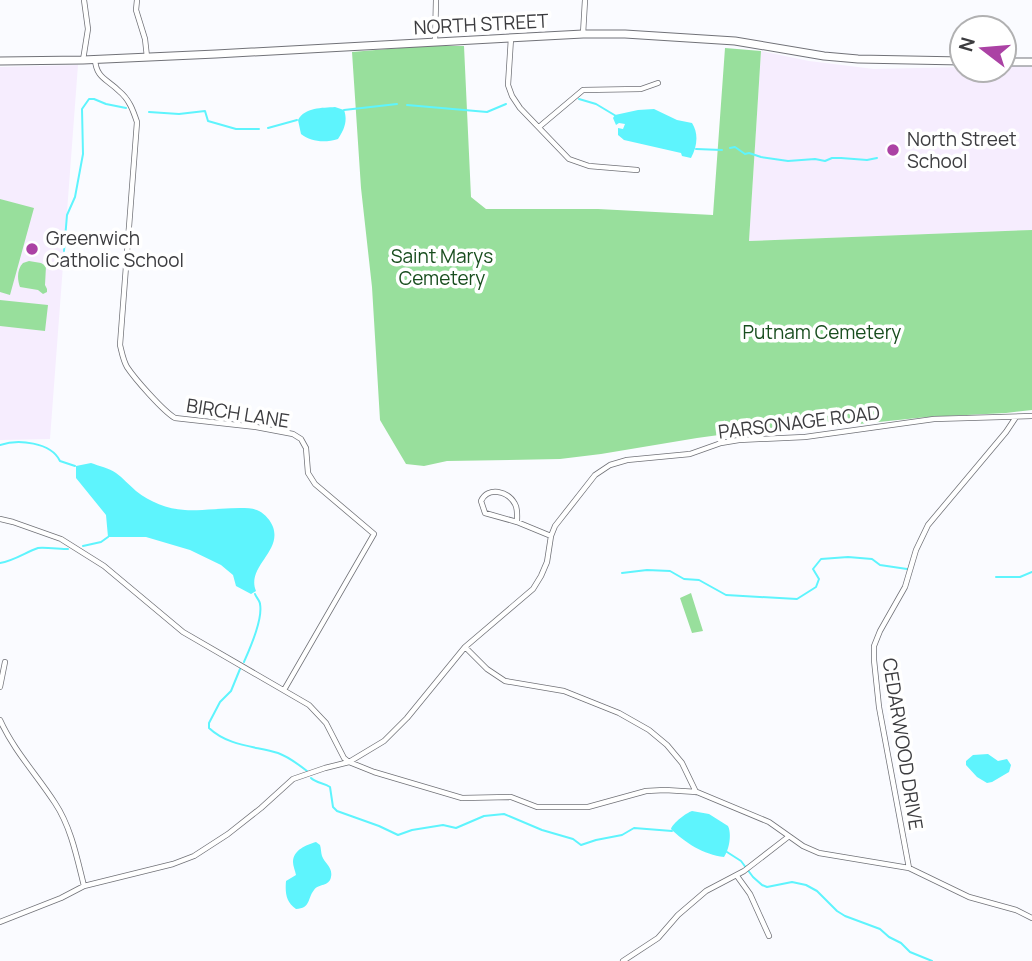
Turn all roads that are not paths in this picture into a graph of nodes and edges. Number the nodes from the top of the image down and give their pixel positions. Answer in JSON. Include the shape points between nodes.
{"nodes":[{"id":1,"x":84,"y":0,"type":"edge"},
{"id":2,"x":137,"y":0,"type":"edge"},
{"id":3,"x":436,"y":0,"type":"edge"},
{"id":4,"x":585,"y":0,"type":"edge"},
{"id":5,"x":583,"y":34,"type":"junction"},
{"id":6,"x":511,"y":37,"type":"junction"},
{"id":7,"x":435,"y":42,"type":"junction"},
{"id":8,"x":147,"y":57,"type":"junction"},
{"id":9,"x":94,"y":59,"type":"junction"},
{"id":10,"x":83,"y":60,"type":"junction"},
{"id":11,"x":0,"y":61,"type":"edge"},
{"id":12,"x":948,"y":61,"type":"edge"},
{"id":13,"x":658,"y":83,"type":"dead end"},
{"id":14,"x":539,"y":127,"type":"junction"},
{"id":15,"x":637,"y":170,"type":"dead end"},
{"id":16,"x":1032,"y":416,"type":"edge"},
{"id":17,"x":1016,"y":417,"type":"junction"},
{"id":18,"x":0,"y":519,"type":"edge"},
{"id":19,"x":517,"y":522,"type":"junction"},
{"id":20,"x":551,"y":536,"type":"junction"},
{"id":21,"x":466,"y":647,"type":"junction"},
{"id":22,"x":5,"y":662,"type":"dead end"},
{"id":23,"x":0,"y":687,"type":"edge"},
{"id":24,"x":284,"y":690,"type":"junction"},
{"id":25,"x":0,"y":720,"type":"edge"},
{"id":26,"x":349,"y":762,"type":"junction"},
{"id":27,"x":697,"y":792,"type":"junction"},
{"id":28,"x":788,"y":836,"type":"junction"},
{"id":29,"x":909,"y":868,"type":"junction"},
{"id":30,"x":737,"y":876,"type":"junction"},
{"id":31,"x":85,"y":886,"type":"junction"},
{"id":32,"x":1032,"y":918,"type":"edge"},
{"id":33,"x":0,"y":922,"type":"edge"},
{"id":34,"x":769,"y":936,"type":"dead end"},
{"id":35,"x":623,"y":961,"type":"edge"}],
"edges":[{"from":1,"to":10,"type":"street","via":[[88,29]]},
{"from":2,"to":8,"type":"street"},
{"from":3,"to":7,"type":"street"},
{"from":4,"to":5,"type":"street"},
{"from":5,"to":6,"type":"main road","name":"NORTH STREET"},
{"from":5,"to":12,"type":"main road","name":"NORTH STREET","via":[[735,41],[858,59]]},
{"from":6,"to":7,"type":"main road","name":"NORTH STREET"},
{"from":6,"to":14,"type":"street","via":[[508,85],[520,108]]},
{"from":7,"to":8,"type":"main road","name":"NORTH STREET"},
{"from":8,"to":9,"type":"main road","name":"NORTH STREET"},
{"from":9,"to":10,"type":"main road","name":"NORTH STREET"},
{"from":9,"to":24,"type":"street","name":"BIRCH LANE","via":[[99,75],[121,92],[137,122],[120,345],[128,369],[175,418],[256,427],[301,439],[315,484],[374,534]]},
{"from":10,"to":11,"type":"main road","name":"NORTH STREET"},
{"from":13,"to":14,"type":"street","via":[[641,89],[583,90]]},
{"from":14,"to":15,"type":"street","via":[[569,159],[589,166]]},
{"from":16,"to":17,"type":"street","name":"PARSONAGE ROAD"},
{"from":17,"to":20,"type":"street","name":"PARSONAGE ROAD","via":[[934,419],[805,437],[739,440],[690,454],[619,462],[595,475]]},
{"from":17,"to":29,"type":"street","name":"CEDARWOOD DRIVE","via":[[928,525],[905,587],[874,646],[879,707]]},
{"from":18,"to":24,"type":"street","via":[[61,539],[114,573],[183,632]]},
{"from":19,"to":19,"type":"street","via":[[485,513],[482,496],[489,492],[507,496],[515,503]]},
{"from":19,"to":20,"type":"street"},
{"from":20,"to":21,"type":"street","name":"PARSONAGE ROAD","via":[[547,562],[533,589]]},
{"from":21,"to":26,"type":"street","name":"PARSONAGE ROAD","via":[[384,741]]},
{"from":21,"to":27,"type":"street","via":[[505,681],[564,691],[649,730],[682,763]]},
{"from":22,"to":23,"type":"street"},
{"from":24,"to":26,"type":"street","via":[[309,705],[326,723]]},
{"from":25,"to":31,"type":"street","via":[[57,805]]},
{"from":26,"to":27,"type":"street","via":[[462,798],[511,797],[537,807],[588,807],[646,791]]},
{"from":26,"to":31,"type":"street","name":"PARSONAGE ROAD","via":[[293,779],[228,834],[194,856]]},
{"from":27,"to":28,"type":"street","via":[[769,822]]},
{"from":28,"to":29,"type":"street","via":[[819,853]]},
{"from":28,"to":30,"type":"street"},
{"from":29,"to":32,"type":"street","via":[[969,897]]},
{"from":30,"to":34,"type":"street"},
{"from":30,"to":35,"type":"street","via":[[706,891],[658,938]]},
{"from":31,"to":33,"type":"street","name":"PARSONAGE ROAD"}]}
